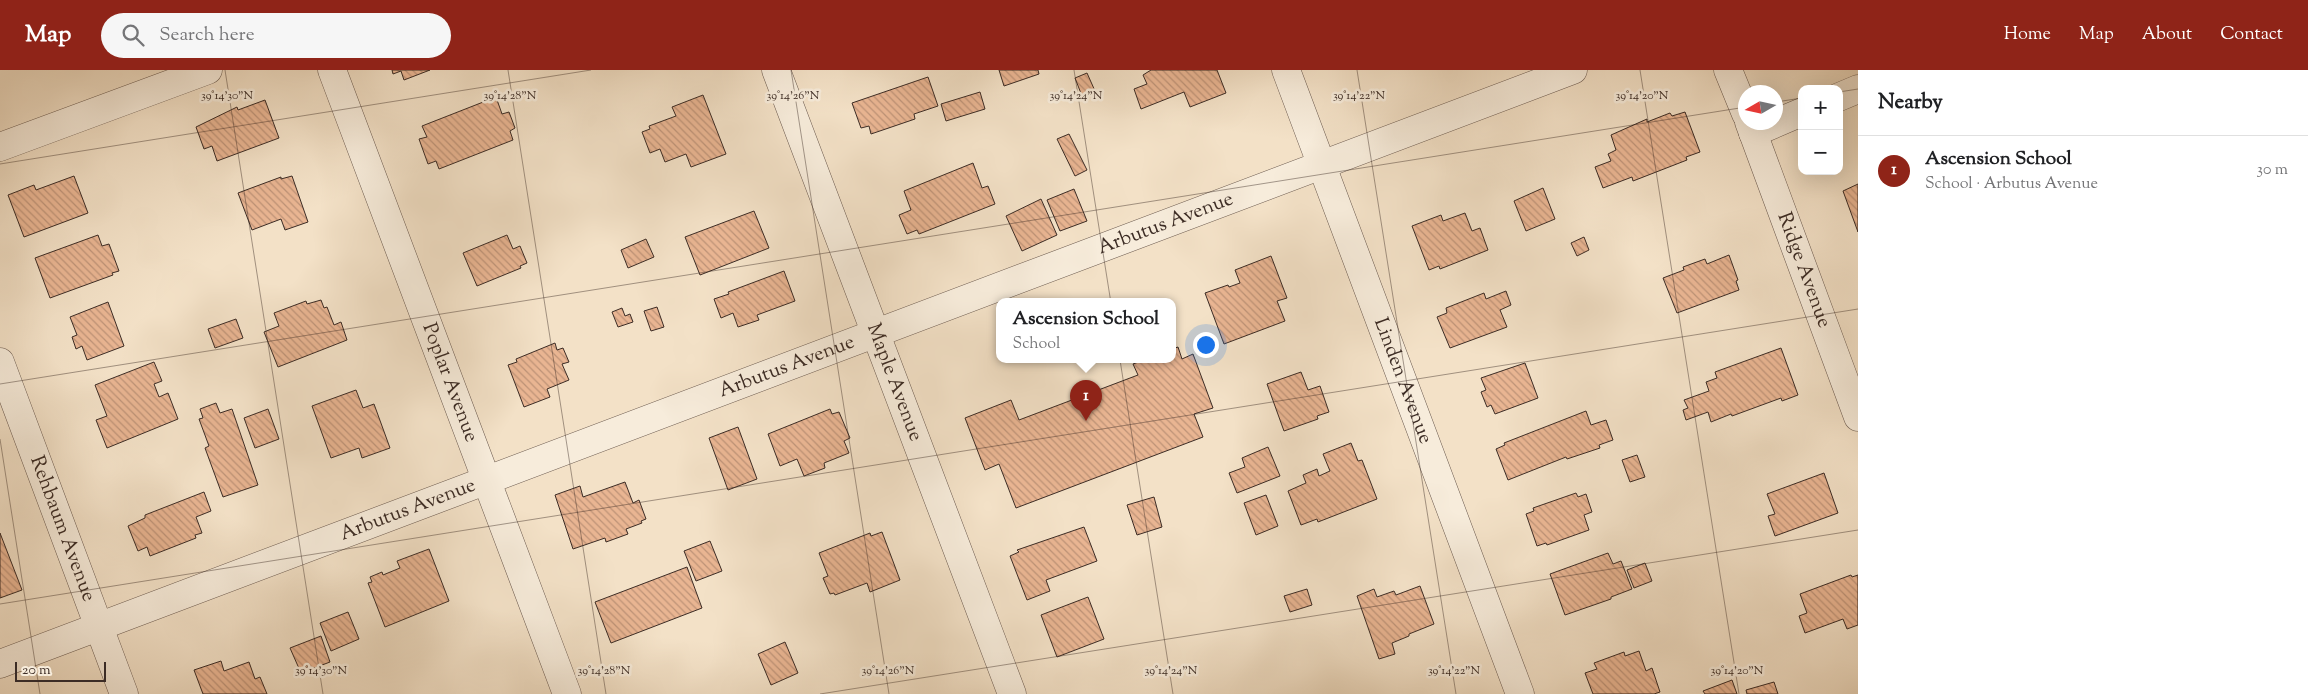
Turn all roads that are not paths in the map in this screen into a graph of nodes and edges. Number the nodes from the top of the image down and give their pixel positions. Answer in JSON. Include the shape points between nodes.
{"nodes":[{"id":1,"x":208,"y":70,"type":"edge"},
{"id":2,"x":332,"y":70,"type":"edge"},
{"id":3,"x":776,"y":70,"type":"edge"},
{"id":4,"x":1286,"y":70,"type":"edge"},
{"id":5,"x":1573,"y":70,"type":"edge"},
{"id":6,"x":1728,"y":70,"type":"edge"},
{"id":7,"x":1858,"y":89,"type":"edge"},
{"id":8,"x":1738,"y":95,"type":"edge"},
{"id":9,"x":1843,"y":95,"type":"edge"},
{"id":10,"x":1798,"y":113,"type":"edge"},
{"id":11,"x":1783,"y":116,"type":"edge"},
{"id":12,"x":1752,"y":130,"type":"edge"},
{"id":13,"x":0,"y":147,"type":"edge"},
{"id":14,"x":1322,"y":165,"type":"junction"},
{"id":15,"x":876,"y":334,"type":"junction"},
{"id":16,"x":0,"y":362,"type":"edge"},
{"id":17,"x":1858,"y":417,"type":"edge"},
{"id":18,"x":487,"y":481,"type":"junction"},
{"id":19,"x":99,"y":628,"type":"junction"},
{"id":20,"x":0,"y":664,"type":"edge"},
{"id":21,"x":124,"y":694,"type":"edge"},
{"id":22,"x":567,"y":694,"type":"edge"},
{"id":23,"x":1012,"y":694,"type":"edge"},
{"id":24,"x":1520,"y":694,"type":"edge"}],
"edges":[{"from":1,"to":13,"type":"street"},
{"from":2,"to":18,"type":"street","name":"Poplar Avenue"},
{"from":3,"to":15,"type":"street","name":"Maple Avenue"},
{"from":4,"to":14,"type":"street","name":"Linden Avenue"},
{"from":5,"to":14,"type":"street","name":"Arbutus Avenue"},
{"from":6,"to":8,"type":"street","name":"Ridge Avenue"},
{"from":7,"to":9,"type":"street"},
{"from":10,"to":11,"type":"street"},
{"from":12,"to":17,"type":"street","name":"Ridge Avenue"},
{"from":14,"to":15,"type":"street","name":"Arbutus Avenue"},
{"from":14,"to":24,"type":"street","name":"Linden Avenue"},
{"from":15,"to":18,"type":"street","name":"Arbutus Avenue"},
{"from":15,"to":23,"type":"street","name":"Maple Avenue"},
{"from":16,"to":19,"type":"street","name":"Rehbaum Avenue"},
{"from":18,"to":19,"type":"street","name":"Arbutus Avenue"},
{"from":18,"to":22,"type":"street","name":"Poplar Avenue"},
{"from":19,"to":20,"type":"street","name":"Arbutus Avenue"},
{"from":19,"to":21,"type":"street","name":"Rehbaum Avenue"}]}
